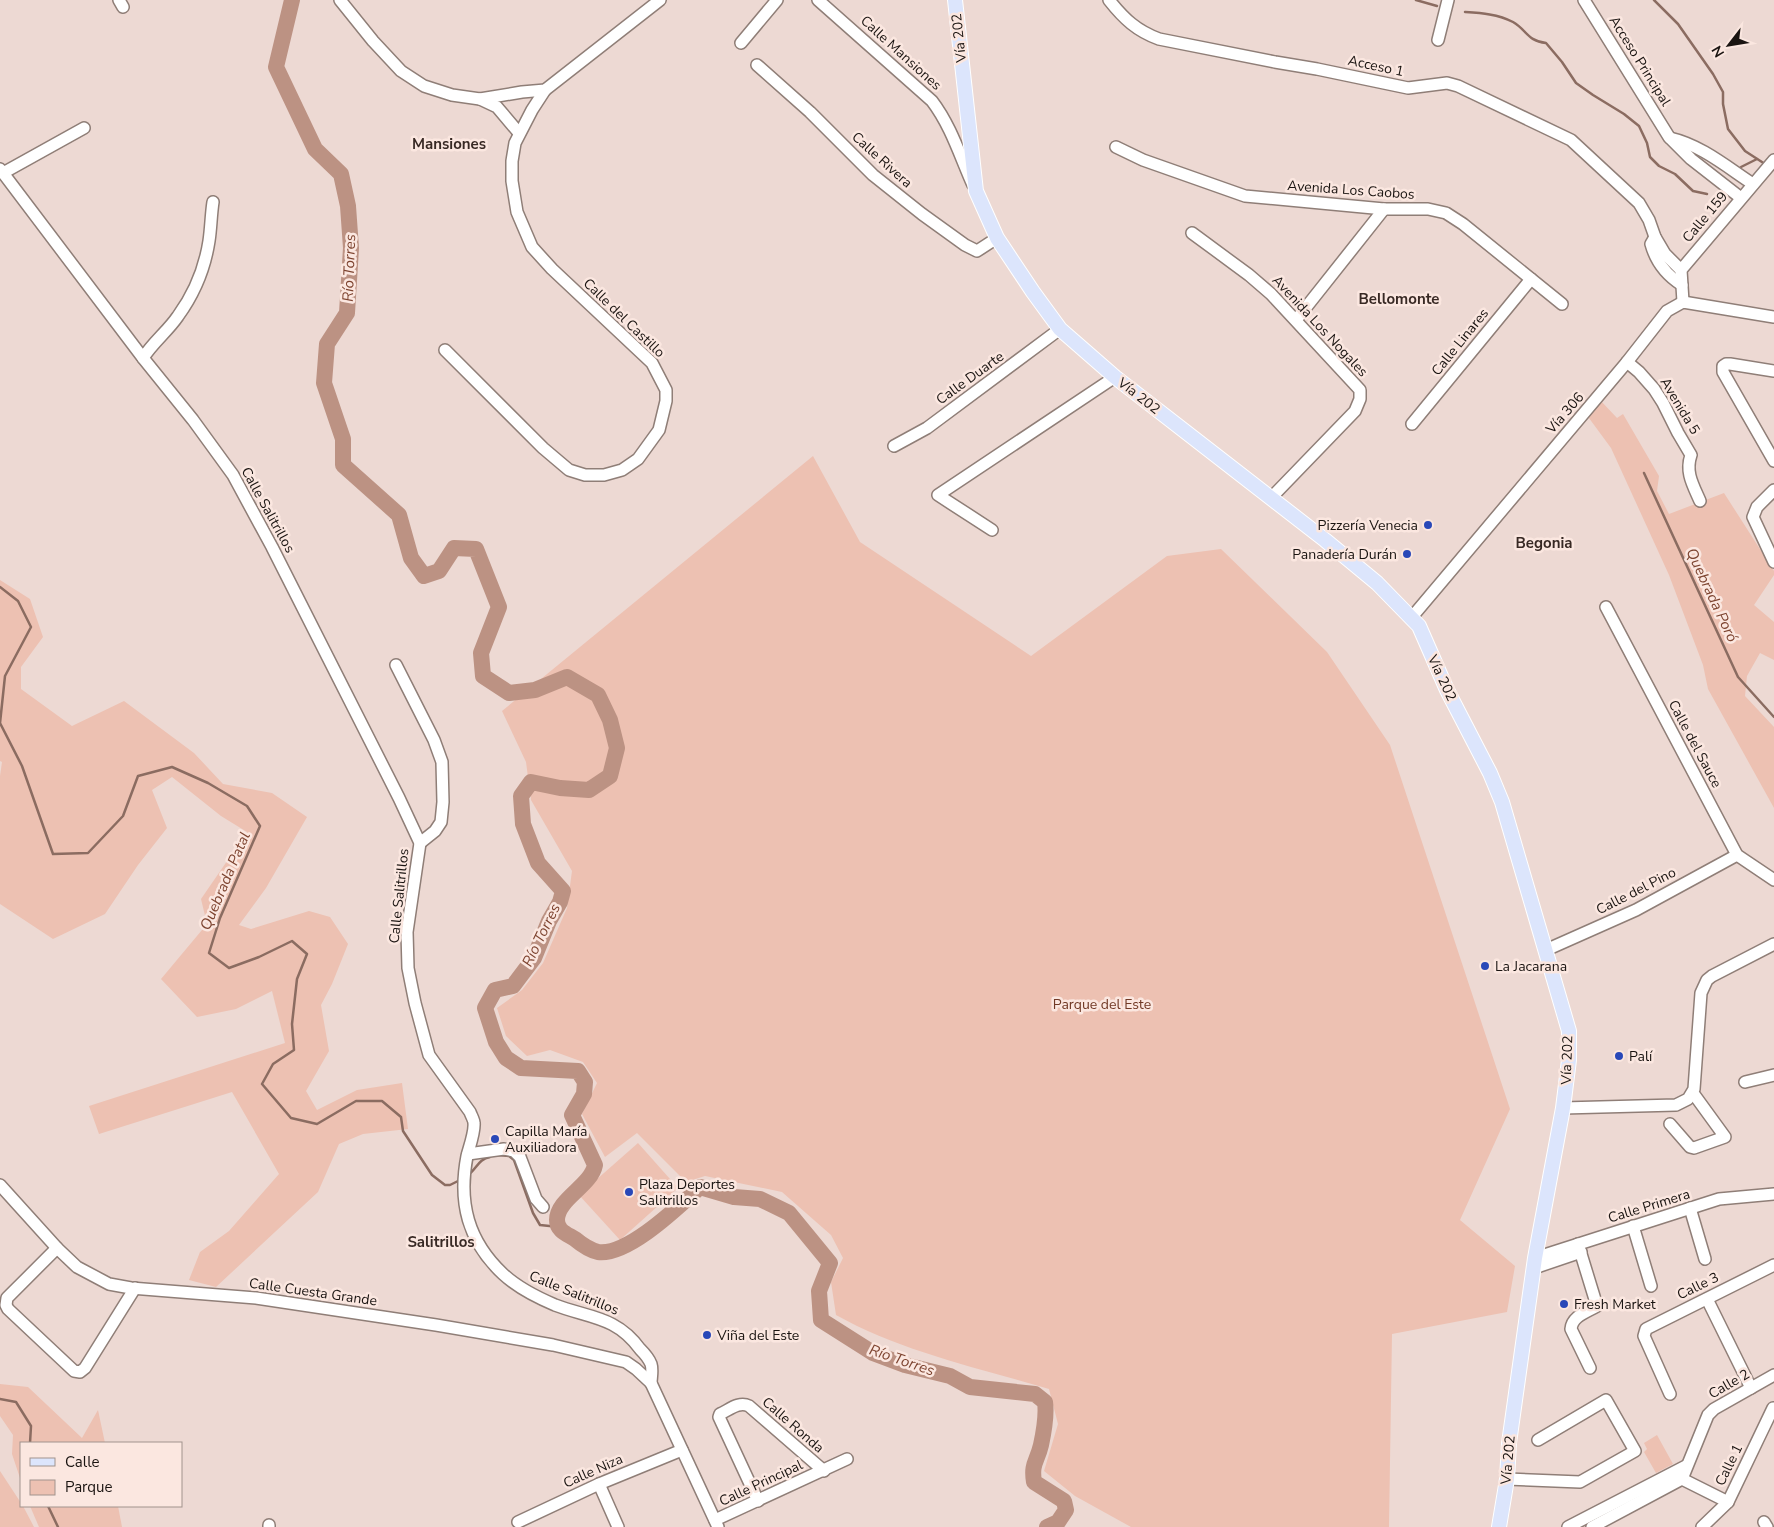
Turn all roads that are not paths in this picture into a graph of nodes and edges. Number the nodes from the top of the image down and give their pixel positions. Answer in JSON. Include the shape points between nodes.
{"nodes":[{"id":1,"x":340,"y":0,"type":"edge"},
{"id":2,"x":660,"y":0,"type":"edge"},
{"id":3,"x":776,"y":0,"type":"edge"},
{"id":4,"x":818,"y":0,"type":"edge"},
{"id":5,"x":955,"y":0,"type":"edge"},
{"id":6,"x":1109,"y":0,"type":"edge"},
{"id":7,"x":1448,"y":0,"type":"edge"},
{"id":8,"x":1584,"y":0,"type":"edge"},
{"id":9,"x":1438,"y":40,"type":"dead end"},
{"id":10,"x":741,"y":43,"type":"dead end"},
{"id":11,"x":757,"y":65,"type":"dead end"},
{"id":12,"x":545,"y":90,"type":"junction"},
{"id":13,"x":480,"y":99,"type":"junction"},
{"id":14,"x":84,"y":128,"type":"dead end"},
{"id":15,"x":519,"y":133,"type":"junction"},
{"id":16,"x":1669,"y":137,"type":"junction"},
{"id":17,"x":1116,"y":147,"type":"dead end"},
{"id":18,"x":1774,"y":160,"type":"edge"},
{"id":19,"x":2,"y":171,"type":"edge"},
{"id":20,"x":1753,"y":184,"type":"junction"},
{"id":21,"x":976,"y":191,"type":"junction"},
{"id":22,"x":1741,"y":198,"type":"junction"},
{"id":23,"x":213,"y":202,"type":"dead end"},
{"id":24,"x":1384,"y":209,"type":"junction"},
{"id":25,"x":1192,"y":233,"type":"dead end"},
{"id":26,"x":1655,"y":237,"type":"junction"},
{"id":27,"x":997,"y":238,"type":"junction"},
{"id":28,"x":1681,"y":270,"type":"junction"},
{"id":29,"x":1531,"y":279,"type":"junction"},
{"id":30,"x":1682,"y":285,"type":"junction"},
{"id":31,"x":1683,"y":302,"type":"junction"},
{"id":32,"x":1562,"y":304,"type":"dead end"},
{"id":33,"x":1774,"y":316,"type":"edge"},
{"id":34,"x":1296,"y":320,"type":"junction"},
{"id":35,"x":1060,"y":329,"type":"junction"},
{"id":36,"x":445,"y":350,"type":"dead end"},
{"id":37,"x":143,"y":358,"type":"junction"},
{"id":38,"x":1627,"y":362,"type":"junction"},
{"id":39,"x":1774,"y":371,"type":"edge"},
{"id":40,"x":1115,"y":377,"type":"junction"},
{"id":41,"x":1412,"y":424,"type":"dead end"},
{"id":42,"x":894,"y":446,"type":"dead end"},
{"id":43,"x":1774,"y":461,"type":"edge"},
{"id":44,"x":1774,"y":490,"type":"edge"},
{"id":45,"x":1271,"y":498,"type":"junction"},
{"id":46,"x":1700,"y":501,"type":"dead end"},
{"id":47,"x":992,"y":530,"type":"dead end"},
{"id":48,"x":1774,"y":562,"type":"edge"},
{"id":49,"x":1606,"y":607,"type":"dead end"},
{"id":50,"x":1412,"y":617,"type":"junction"},
{"id":51,"x":396,"y":665,"type":"dead end"},
{"id":52,"x":420,"y":843,"type":"junction"},
{"id":53,"x":1737,"y":855,"type":"junction"},
{"id":54,"x":1774,"y":880,"type":"edge"},
{"id":55,"x":1774,"y":944,"type":"edge"},
{"id":56,"x":1546,"y":950,"type":"junction"},
{"id":57,"x":1774,"y":1075,"type":"edge"},
{"id":58,"x":1745,"y":1082,"type":"dead end"},
{"id":59,"x":1693,"y":1093,"type":"junction"},
{"id":60,"x":1563,"y":1108,"type":"junction"},
{"id":61,"x":1670,"y":1124,"type":"dead end"},
{"id":62,"x":467,"y":1160,"type":"junction"},
{"id":63,"x":0,"y":1185,"type":"edge"},
{"id":64,"x":1774,"y":1194,"type":"edge"},
{"id":65,"x":543,"y":1207,"type":"dead end"},
{"id":66,"x":1690,"y":1208,"type":"junction"},
{"id":67,"x":1632,"y":1226,"type":"junction"},
{"id":68,"x":57,"y":1248,"type":"junction"},
{"id":69,"x":1579,"y":1248,"type":"junction"},
{"id":70,"x":1704,"y":1259,"type":"dead end"},
{"id":71,"x":1534,"y":1263,"type":"junction"},
{"id":72,"x":1774,"y":1265,"type":"edge"},
{"id":73,"x":1651,"y":1286,"type":"dead end"},
{"id":74,"x":135,"y":1288,"type":"junction"},
{"id":75,"x":1707,"y":1299,"type":"junction"},
{"id":76,"x":1590,"y":1368,"type":"dead end"},
{"id":77,"x":1774,"y":1375,"type":"edge"},
{"id":78,"x":651,"y":1384,"type":"junction"},
{"id":79,"x":1751,"y":1388,"type":"junction"},
{"id":80,"x":1670,"y":1394,"type":"dead end"},
{"id":81,"x":1773,"y":1408,"type":"edge"},
{"id":82,"x":1538,"y":1440,"type":"dead end"},
{"id":83,"x":682,"y":1450,"type":"junction"},
{"id":84,"x":846,"y":1460,"type":"dead end"},
{"id":85,"x":1686,"y":1466,"type":"junction"},
{"id":86,"x":824,"y":1471,"type":"junction"},
{"id":87,"x":1507,"y":1479,"type":"junction"},
{"id":88,"x":1682,"y":1479,"type":"junction"},
{"id":89,"x":599,"y":1484,"type":"junction"},
{"id":90,"x":758,"y":1501,"type":"junction"},
{"id":91,"x":1728,"y":1502,"type":"junction"},
{"id":92,"x":1612,"y":1510,"type":"junction"},
{"id":93,"x":518,"y":1522,"type":"dead end"},
{"id":94,"x":717,"y":1524,"type":"edge"},
{"id":95,"x":618,"y":1527,"type":"edge"},
{"id":96,"x":1499,"y":1527,"type":"edge"},
{"id":97,"x":1568,"y":1527,"type":"edge"},
{"id":98,"x":1592,"y":1527,"type":"edge"},
{"id":99,"x":1702,"y":1527,"type":"edge"}],
"edges":[{"from":1,"to":13,"type":"street","via":[[401,71],[424,86]]},
{"from":2,"to":12,"type":"street"},
{"from":3,"to":10,"type":"street"},
{"from":4,"to":21,"type":"street","name":"Calle Mansiones","via":[[932,101],[958,145]]},
{"from":5,"to":21,"type":"main road","name":"Vía 202"},
{"from":6,"to":26,"type":"street","name":"Acceso 1","via":[[1134,28],[1159,39],[1408,88],[1447,83],[1458,86],[1571,140],[1639,203]]},
{"from":7,"to":9,"type":"street"},
{"from":8,"to":16,"type":"street","name":"Acceso Principal"},
{"from":11,"to":27,"type":"street","name":"Calle Rivera","via":[[873,175],[965,245],[977,251]]},
{"from":12,"to":13,"type":"street"},
{"from":12,"to":15,"type":"street","name":"Calle del Castillo"},
{"from":13,"to":15,"type":"street","via":[[497,107]]},
{"from":14,"to":19,"type":"street"},
{"from":15,"to":36,"type":"street","name":"Calle del Castillo","via":[[512,161],[512,181],[517,212],[532,247],[652,363],[666,390],[659,430],[638,459],[622,470],[604,475],[585,475],[569,470]]},
{"from":16,"to":20,"type":"street","via":[[1682,140],[1715,158]]},
{"from":16,"to":22,"type":"street","name":"Acceso Principal","via":[[1691,160]]},
{"from":17,"to":24,"type":"street","name":"Avenida Los Caobos","via":[[1143,160],[1245,196]]},
{"from":18,"to":20,"type":"street","name":"Calle 159"},
{"from":19,"to":37,"type":"street","name":"Calle Salitrillos"},
{"from":20,"to":22,"type":"street","name":"Calle 159"},
{"from":21,"to":27,"type":"main road","name":"Vía 202"},
{"from":22,"to":28,"type":"street","name":"Calle 159"},
{"from":23,"to":37,"type":"street","via":[[209,241],[189,300]]},
{"from":24,"to":29,"type":"street","name":"Avenida Los Caobos","via":[[1428,209],[1446,213]]},
{"from":24,"to":34,"type":"street"},
{"from":25,"to":34,"type":"street","name":"Avenida Los Nogales","via":[[1249,275]]},
{"from":26,"to":28,"type":"street","name":"Acceso 1"},
{"from":26,"to":30,"type":"street","name":"Acceso 1","via":[[1651,244],[1659,265]]},
{"from":27,"to":35,"type":"main road","name":"Vía 202"},
{"from":28,"to":30,"type":"street"},
{"from":29,"to":32,"type":"street","name":"Avenida Los Caobos"},
{"from":29,"to":41,"type":"street","name":"Calle Linares"},
{"from":30,"to":31,"type":"street"},
{"from":31,"to":33,"type":"street"},
{"from":31,"to":38,"type":"street","name":"Vía 306","via":[[1666,312]]},
{"from":34,"to":45,"type":"street","name":"Avenida Los Nogales","via":[[1360,390],[1360,399],[1355,411]]},
{"from":35,"to":40,"type":"main road","name":"Vía 202"},
{"from":35,"to":42,"type":"street","name":"Calle Duarte","via":[[934,423]]},
{"from":37,"to":52,"type":"street","name":"Calle Salitrillos","via":[[233,475]]},
{"from":38,"to":46,"type":"street","name":"Avenida 5","via":[[1654,388],[1691,455],[1688,468]]},
{"from":38,"to":50,"type":"street","name":"Vía 306"},
{"from":39,"to":43,"type":"street","via":[[1730,364],[1723,366],[1723,372]]},
{"from":40,"to":45,"type":"main road","name":"Vía 202"},
{"from":40,"to":47,"type":"street","via":[[938,495]]},
{"from":44,"to":48,"type":"street","via":[[1753,517]]},
{"from":45,"to":50,"type":"main road","name":"Vía 202","via":[[1370,577]]},
{"from":49,"to":53,"type":"street","name":"Calle del Sauce"},
{"from":50,"to":56,"type":"main road","name":"Vía 202","via":[[1490,772]]},
{"from":51,"to":52,"type":"street","via":[[442,762],[441,822]]},
{"from":52,"to":62,"type":"street","name":"Calle Salitrillos","via":[[407,932],[408,968],[429,1055],[470,1112],[474,1123]]},
{"from":53,"to":54,"type":"street","name":"Calle del Sauce"},
{"from":53,"to":56,"type":"street","name":"Calle del Pino","via":[[1636,910]]},
{"from":55,"to":59,"type":"street","via":[[1712,976],[1702,988]]},
{"from":56,"to":60,"type":"main road","name":"Vía 202","via":[[1569,1031]]},
{"from":57,"to":58,"type":"street"},
{"from":59,"to":60,"type":"street","via":[[1676,1105]]},
{"from":59,"to":61,"type":"street","via":[[1725,1137],[1694,1148]]},
{"from":60,"to":71,"type":"main road","name":"Vía 202"},
{"from":62,"to":65,"type":"street","via":[[504,1149],[514,1151],[520,1157],[536,1199]]},
{"from":62,"to":78,"type":"street","name":"Calle Salitrillos","via":[[465,1208],[472,1231],[502,1272],[518,1287],[555,1305],[599,1317],[618,1327],[633,1339],[651,1365]]},
{"from":63,"to":68,"type":"street","name":"Calle Cuesta Grande"},
{"from":64,"to":66,"type":"street","name":"Calle Primera","via":[[1719,1199]]},
{"from":66,"to":67,"type":"street","name":"Calle Primera"},
{"from":66,"to":70,"type":"street"},
{"from":67,"to":69,"type":"street","name":"Calle Primera"},
{"from":67,"to":73,"type":"street"},
{"from":68,"to":74,"type":"street","name":"Calle Cuesta Grande","via":[[77,1267],[94,1277],[109,1284]]},
{"from":68,"to":74,"type":"street","via":[[7,1298],[6,1305],[74,1371],[80,1372],[85,1368]]},
{"from":69,"to":71,"type":"street","name":"Calle Primera"},
{"from":69,"to":76,"type":"street","via":[[1597,1306],[1577,1317],[1571,1329]]},
{"from":71,"to":87,"type":"main road","name":"Vía 202"},
{"from":72,"to":75,"type":"street","name":"Calle 3"},
{"from":74,"to":78,"type":"street","name":"Calle Cuesta Grande","via":[[256,1298],[553,1345],[626,1362]]},
{"from":75,"to":79,"type":"street"},
{"from":75,"to":80,"type":"street","name":"Calle 3","via":[[1650,1326],[1644,1332]]},
{"from":77,"to":79,"type":"street","name":"Calle 2"},
{"from":78,"to":83,"type":"street","name":"Calle Salitrillos"},
{"from":79,"to":85,"type":"street","name":"Calle 2","via":[[1708,1415]]},
{"from":81,"to":91,"type":"street","name":"Calle 1"},
{"from":82,"to":87,"type":"street","via":[[1606,1400],[1634,1451],[1580,1482]]},
{"from":83,"to":89,"type":"street","name":"Calle Niza"},
{"from":83,"to":94,"type":"street","name":"Calle Salitrillos"},
{"from":84,"to":86,"type":"street","name":"Calle Principal"},
{"from":85,"to":88,"type":"street","name":"Calle 2"},
{"from":85,"to":92,"type":"street"},
{"from":86,"to":90,"type":"street","name":"Calle Principal"},
{"from":86,"to":90,"type":"street","name":"Calle Ronda","via":[[749,1406],[740,1404],[719,1417]]},
{"from":87,"to":96,"type":"main road","name":"Vía 202"},
{"from":88,"to":91,"type":"street"},
{"from":88,"to":92,"type":"street"},
{"from":89,"to":93,"type":"street","name":"Calle Niza"},
{"from":89,"to":95,"type":"street"},
{"from":90,"to":94,"type":"street","name":"Calle Principal"},
{"from":91,"to":99,"type":"street","name":"Calle 1"},
{"from":92,"to":97,"type":"street"},
{"from":92,"to":98,"type":"street"}]}
